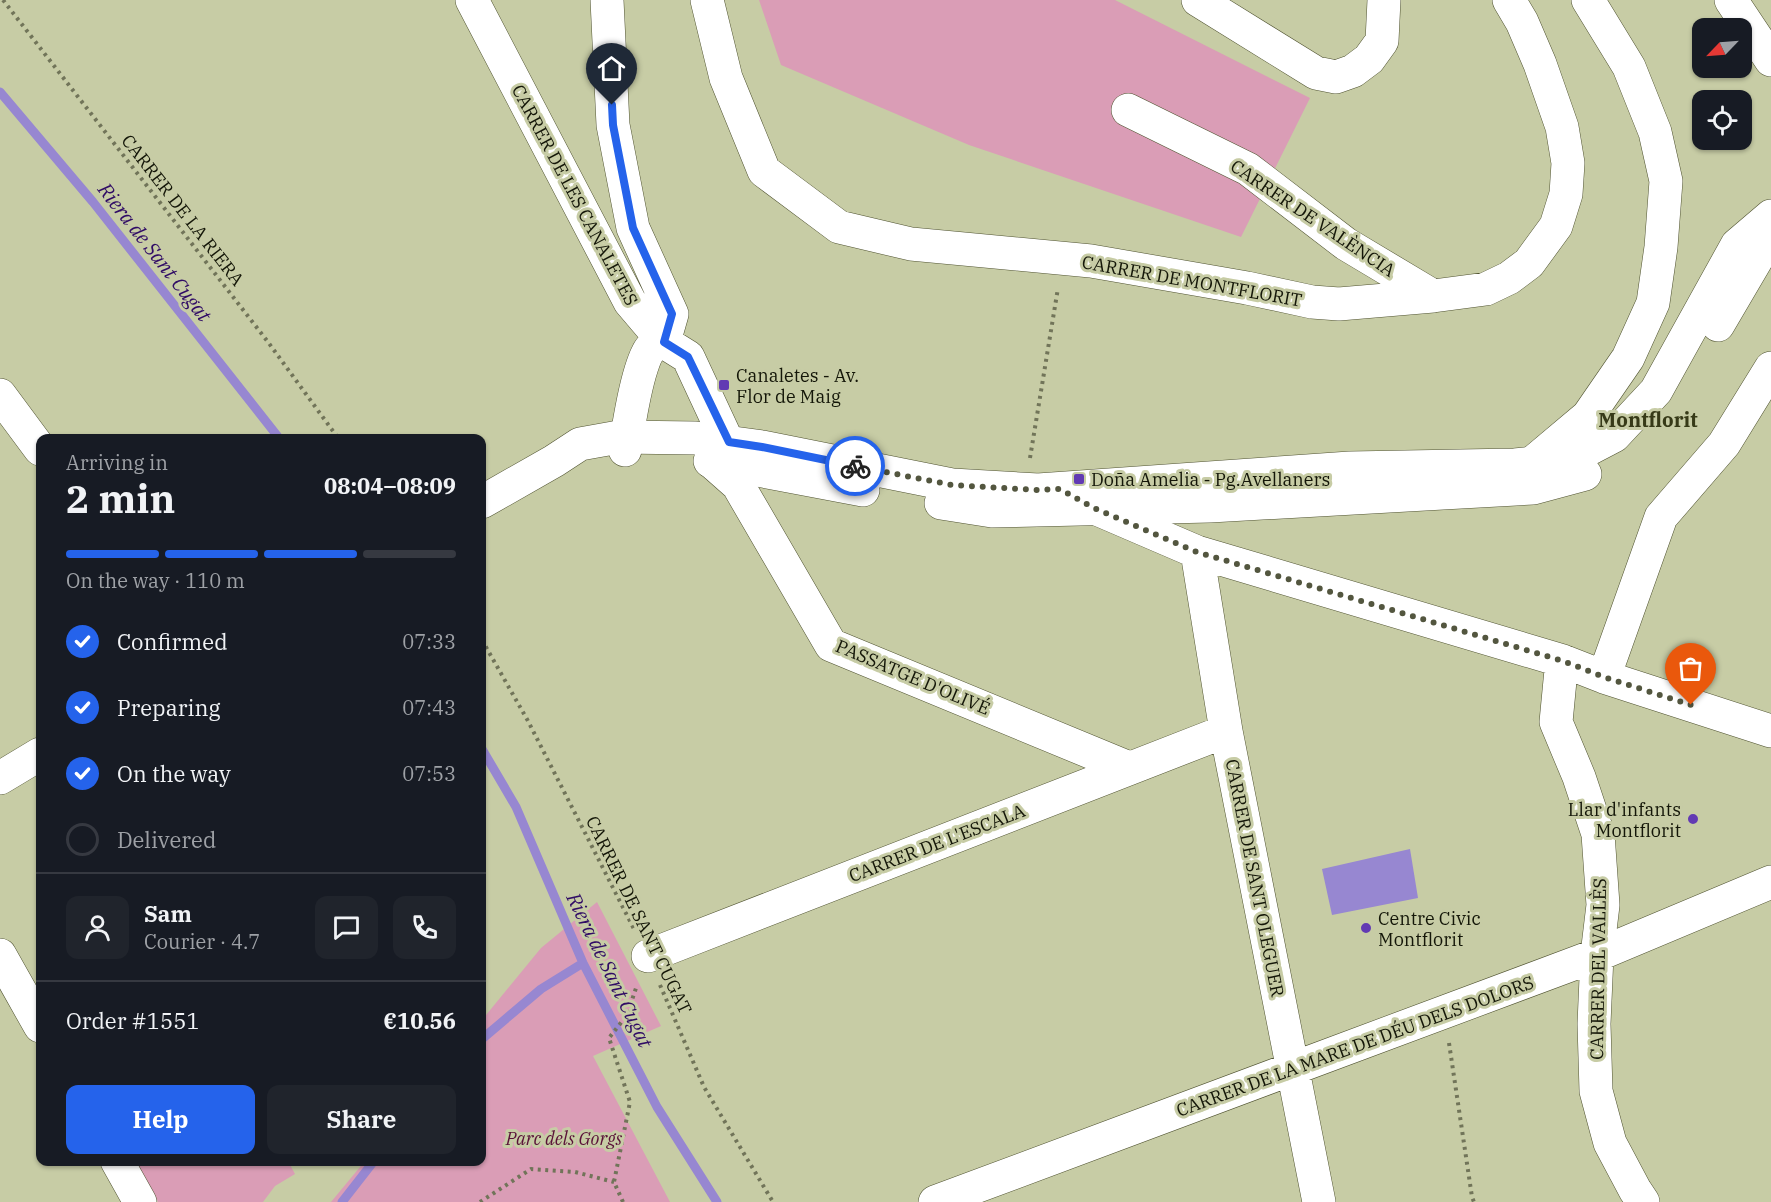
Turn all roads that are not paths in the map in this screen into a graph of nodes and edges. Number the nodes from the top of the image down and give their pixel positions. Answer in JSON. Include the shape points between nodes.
{"nodes":[{"id":1,"x":472,"y":0,"type":"edge"},
{"id":2,"x":607,"y":0,"type":"edge"},
{"id":3,"x":707,"y":0,"type":"edge"},
{"id":4,"x":1198,"y":0,"type":"edge"},
{"id":5,"x":1384,"y":0,"type":"edge"},
{"id":6,"x":1509,"y":0,"type":"edge"},
{"id":7,"x":1588,"y":0,"type":"edge"},
{"id":8,"x":1731,"y":0,"type":"edge"},
{"id":9,"x":1771,"y":60,"type":"edge"},
{"id":10,"x":1128,"y":110,"type":"dead end"},
{"id":11,"x":1771,"y":216,"type":"edge"},
{"id":12,"x":1771,"y":242,"type":"edge"},
{"id":13,"x":1433,"y":296,"type":"junction"},
{"id":14,"x":664,"y":342,"type":"junction"},
{"id":15,"x":1771,"y":368,"type":"edge"},
{"id":16,"x":0,"y":395,"type":"edge"},
{"id":17,"x":626,"y":443,"type":"junction"},
{"id":18,"x":36,"y":444,"type":"edge"},
{"id":19,"x":722,"y":456,"type":"junction"},
{"id":20,"x":1531,"y":464,"type":"junction"},
{"id":21,"x":1060,"y":489,"type":"junction"},
{"id":22,"x":486,"y":500,"type":"edge"},
{"id":23,"x":1094,"y":508,"type":"junction"},
{"id":24,"x":1197,"y":552,"type":"junction"},
{"id":25,"x":1563,"y":661,"type":"junction"},
{"id":26,"x":1604,"y":677,"type":"junction"},
{"id":27,"x":1226,"y":731,"type":"junction"},
{"id":28,"x":1771,"y":731,"type":"edge"},
{"id":29,"x":36,"y":756,"type":"edge"},
{"id":30,"x":1130,"y":768,"type":"junction"},
{"id":31,"x":0,"y":778,"type":"edge"},
{"id":32,"x":1771,"y":882,"type":"edge"},
{"id":33,"x":0,"y":955,"type":"edge"},
{"id":34,"x":1597,"y":955,"type":"junction"},
{"id":35,"x":648,"y":956,"type":"road end"},
{"id":36,"x":36,"y":1019,"type":"edge"},
{"id":37,"x":1293,"y":1069,"type":"junction"},
{"id":38,"x":120,"y":1166,"type":"edge"},
{"id":39,"x":140,"y":1202,"type":"edge"},
{"id":40,"x":935,"y":1202,"type":"edge"},
{"id":41,"x":1319,"y":1202,"type":"edge"},
{"id":42,"x":1643,"y":1202,"type":"edge"}],
"edges":[{"from":1,"to":14,"type":"street","name":"CARRER DE LES CANALETES","via":[[630,302]]},
{"from":2,"to":14,"type":"street","via":[[613,125],[633,228],[672,314]]},
{"from":3,"to":13,"type":"street","name":"CARRER DE MONTFLORIT","via":[[726,78],[764,171],[839,227],[911,244],[1063,258],[1312,302],[1339,304]]},
{"from":4,"to":5,"type":"street","via":[[1316,73],[1336,77],[1369,59],[1382,41]]},
{"from":6,"to":13,"type":"street","name":"CARRER DE MONTFLORIT","via":[[1540,64],[1562,127],[1569,164],[1566,194],[1556,226],[1529,263],[1486,289]]},
{"from":7,"to":20,"type":"street","via":[[1629,68],[1655,132],[1666,181],[1661,247],[1653,303],[1628,358],[1588,416]]},
{"from":8,"to":9,"type":"street"},
{"from":10,"to":13,"type":"street","name":"CARRER DE VALÈNCIA","via":[[1248,169],[1346,244]]},
{"from":11,"to":20,"type":"street","via":[[1737,245],[1656,391],[1614,436],[1570,459]]},
{"from":12,"to":23,"type":"street","via":[[1765,245],[1675,396],[1634,442],[1600,470],[1533,488],[1210,506]]},
{"from":14,"to":17,"type":"street","via":[[651,347],[643,362]]},
{"from":14,"to":19,"type":"street","via":[[688,357]]},
{"from":15,"to":26,"type":"street","via":[[1724,444],[1661,517]]},
{"from":16,"to":18,"type":"street"},
{"from":17,"to":19,"type":"street"},
{"from":17,"to":22,"type":"street","via":[[554,461]]},
{"from":19,"to":21,"type":"street","via":[[762,447],[952,485]]},
{"from":19,"to":23,"type":"street","via":[[788,477],[992,511]]},
{"from":19,"to":30,"type":"street","name":"PASSATGE D'OLIVÉ","via":[[831,645]]},
{"from":20,"to":21,"type":"street","via":[[1350,468]]},
{"from":21,"to":23,"type":"street"},
{"from":23,"to":24,"type":"street"},
{"from":24,"to":25,"type":"street"},
{"from":24,"to":27,"type":"street","name":"CARRER DE SANT OLEGUER"},
{"from":25,"to":26,"type":"street"},
{"from":25,"to":34,"type":"street","name":"CARRER DEL VALLÈS","via":[[1556,722],[1598,834],[1603,905]]},
{"from":26,"to":28,"type":"street"},
{"from":27,"to":30,"type":"street","name":"CARRER DE L'ESCALA"},
{"from":27,"to":37,"type":"street","name":"CARRER DE SANT OLEGUER"},
{"from":29,"to":31,"type":"street"},
{"from":30,"to":35,"type":"street","name":"CARRER DE L'ESCALA"},
{"from":32,"to":34,"type":"street","name":"CARRER DE LA MARE DE DÉU DELS DOLORS"},
{"from":33,"to":36,"type":"street"},
{"from":34,"to":37,"type":"street","name":"CARRER DE LA MARE DE DÉU DELS DOLORS"},
{"from":34,"to":42,"type":"street","name":"CARRER DEL VALLÈS","via":[[1596,1091],[1610,1143]]},
{"from":37,"to":40,"type":"street","name":"CARRER DE LA MARE DE DÉU DELS DOLORS"},
{"from":37,"to":41,"type":"street","name":"CARRER DE SANT OLEGUER"},
{"from":38,"to":39,"type":"street"}]}
